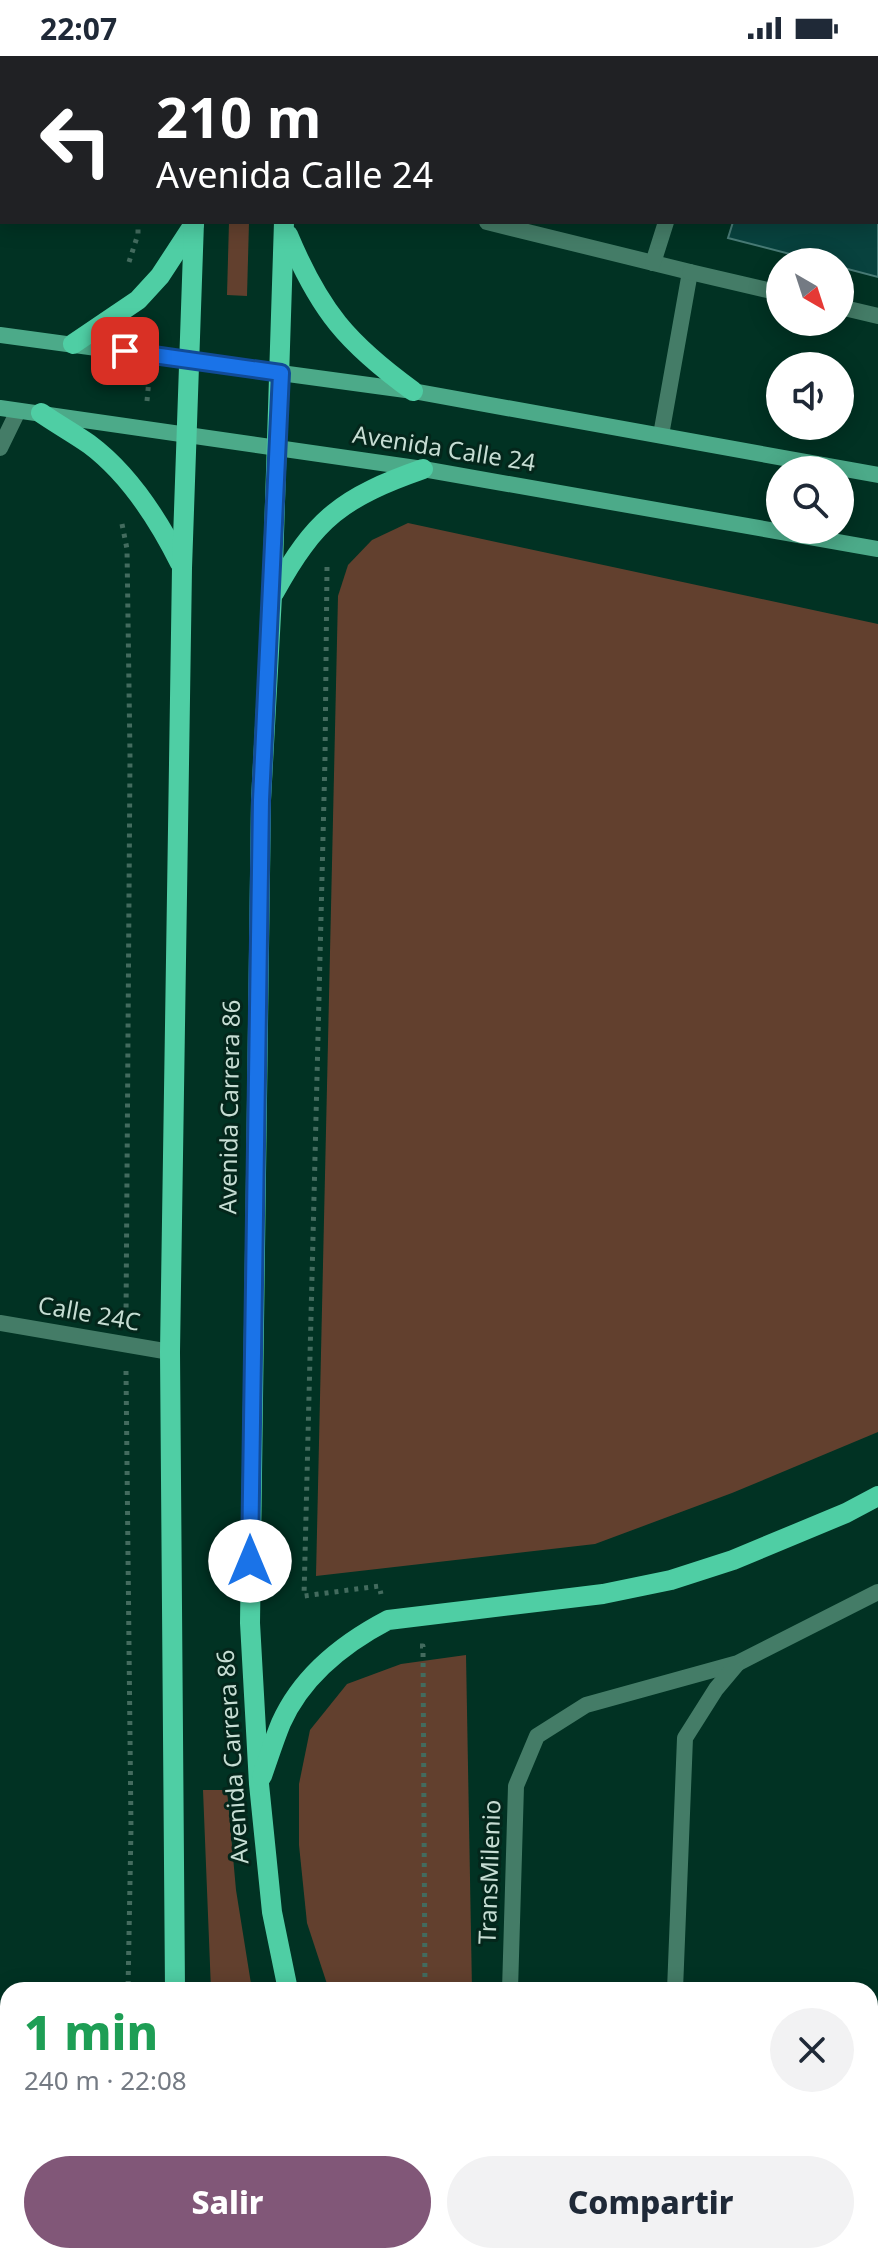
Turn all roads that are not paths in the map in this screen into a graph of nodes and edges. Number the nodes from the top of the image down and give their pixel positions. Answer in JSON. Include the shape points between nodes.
{"nodes":[{"id":1,"x":193,"y":224,"type":"edge"},
{"id":2,"x":194,"y":224,"type":"edge"},
{"id":3,"x":284,"y":224,"type":"edge"},
{"id":4,"x":495,"y":224,"type":"edge"},
{"id":5,"x":665,"y":224,"type":"edge"},
{"id":6,"x":653,"y":263,"type":"junction"},
{"id":7,"x":690,"y":272,"type":"junction"},
{"id":8,"x":766,"y":290,"type":"edge"},
{"id":9,"x":854,"y":310,"type":"edge"},
{"id":10,"x":878,"y":316,"type":"edge"},
{"id":11,"x":0,"y":335,"type":"edge"},
{"id":12,"x":73,"y":344,"type":"junction"},
{"id":13,"x":189,"y":360,"type":"junction"},
{"id":14,"x":281,"y":373,"type":"junction"},
{"id":15,"x":413,"y":391,"type":"junction"},
{"id":16,"x":0,"y":408,"type":"edge"},
{"id":17,"x":18,"y":411,"type":"junction"},
{"id":18,"x":41,"y":413,"type":"junction"},
{"id":19,"x":186,"y":434,"type":"junction"},
{"id":20,"x":661,"y":435,"type":"junction"},
{"id":21,"x":0,"y":448,"type":"edge"},
{"id":22,"x":278,"y":448,"type":"junction"},
{"id":23,"x":423,"y":469,"type":"junction"},
{"id":24,"x":878,"y":475,"type":"edge"},
{"id":25,"x":878,"y":549,"type":"edge"},
{"id":26,"x":182,"y":568,"type":"junction"},
{"id":27,"x":272,"y":596,"type":"junction"},
{"id":28,"x":0,"y":1323,"type":"edge"},
{"id":29,"x":170,"y":1352,"type":"junction"},
{"id":30,"x":878,"y":1496,"type":"edge"},
{"id":31,"x":878,"y":1592,"type":"edge"},
{"id":32,"x":738,"y":1663,"type":"junction"},
{"id":33,"x":259,"y":1784,"type":"junction"},
{"id":34,"x":175,"y":1982,"type":"edge"},
{"id":35,"x":286,"y":1982,"type":"edge"},
{"id":36,"x":510,"y":1982,"type":"edge"},
{"id":37,"x":675,"y":1982,"type":"edge"}],
"edges":[{"from":1,"to":12,"type":"main road","via":[[138,300]]},
{"from":2,"to":13,"type":"main road"},
{"from":3,"to":14,"type":"main road","name":"Avenida Carrera 86"},
{"from":3,"to":15,"type":"main road","via":[[302,270],[335,322],[357,347]]},
{"from":4,"to":6,"type":"street"},
{"from":5,"to":6,"type":"street"},
{"from":6,"to":7,"type":"street"},
{"from":7,"to":8,"type":"street"},
{"from":7,"to":20,"type":"street"},
{"from":9,"to":10,"type":"street"},
{"from":11,"to":12,"type":"main road","name":"Avenida Calle 24"},
{"from":12,"to":13,"type":"main road","name":"Avenida Calle 24"},
{"from":13,"to":14,"type":"main road","name":"Avenida Calle 24"},
{"from":13,"to":19,"type":"main road"},
{"from":14,"to":15,"type":"main road","name":"Avenida Calle 24"},
{"from":14,"to":22,"type":"main road","name":"Avenida Carrera 86"},
{"from":15,"to":20,"type":"main road","name":"Avenida Calle 24"},
{"from":16,"to":17,"type":"main road","name":"Avenida Calle 24"},
{"from":17,"to":18,"type":"main road","name":"Avenida Calle 24"},
{"from":17,"to":21,"type":"street"},
{"from":18,"to":19,"type":"main road","name":"Avenida Calle 24"},
{"from":18,"to":26,"type":"main road","via":[[115,467],[155,519]]},
{"from":19,"to":22,"type":"main road","name":"Avenida Calle 24"},
{"from":19,"to":26,"type":"main road"},
{"from":20,"to":24,"type":"main road","name":"Avenida Calle 24"},
{"from":22,"to":23,"type":"main road","name":"Avenida Calle 24"},
{"from":22,"to":27,"type":"main road","name":"Avenida Carrera 86"},
{"from":23,"to":25,"type":"main road","name":"Avenida Calle 24"},
{"from":23,"to":27,"type":"main road","via":[[376,485],[339,509],[295,555]]},
{"from":26,"to":29,"type":"main road"},
{"from":27,"to":33,"type":"main road","name":"Avenida Carrera 86","via":[[261,800],[251,1390],[250,1623]]},
{"from":28,"to":29,"type":"street","name":"Calle 24C"},
{"from":29,"to":34,"type":"main road"},
{"from":30,"to":33,"type":"main road","via":[[733,1560],[671,1580],[603,1594],[388,1620],[322,1664],[307,1683],[282,1721]]},
{"from":31,"to":32,"type":"street","name":"TransMilenio"},
{"from":32,"to":36,"type":"street","name":"TransMilenio","via":[[586,1705],[537,1736],[516,1786]]},
{"from":32,"to":37,"type":"street","name":"TransMilenio","via":[[685,1738]]},
{"from":33,"to":35,"type":"main road","name":"Avenida Carrera 86","via":[[272,1912]]}]}
